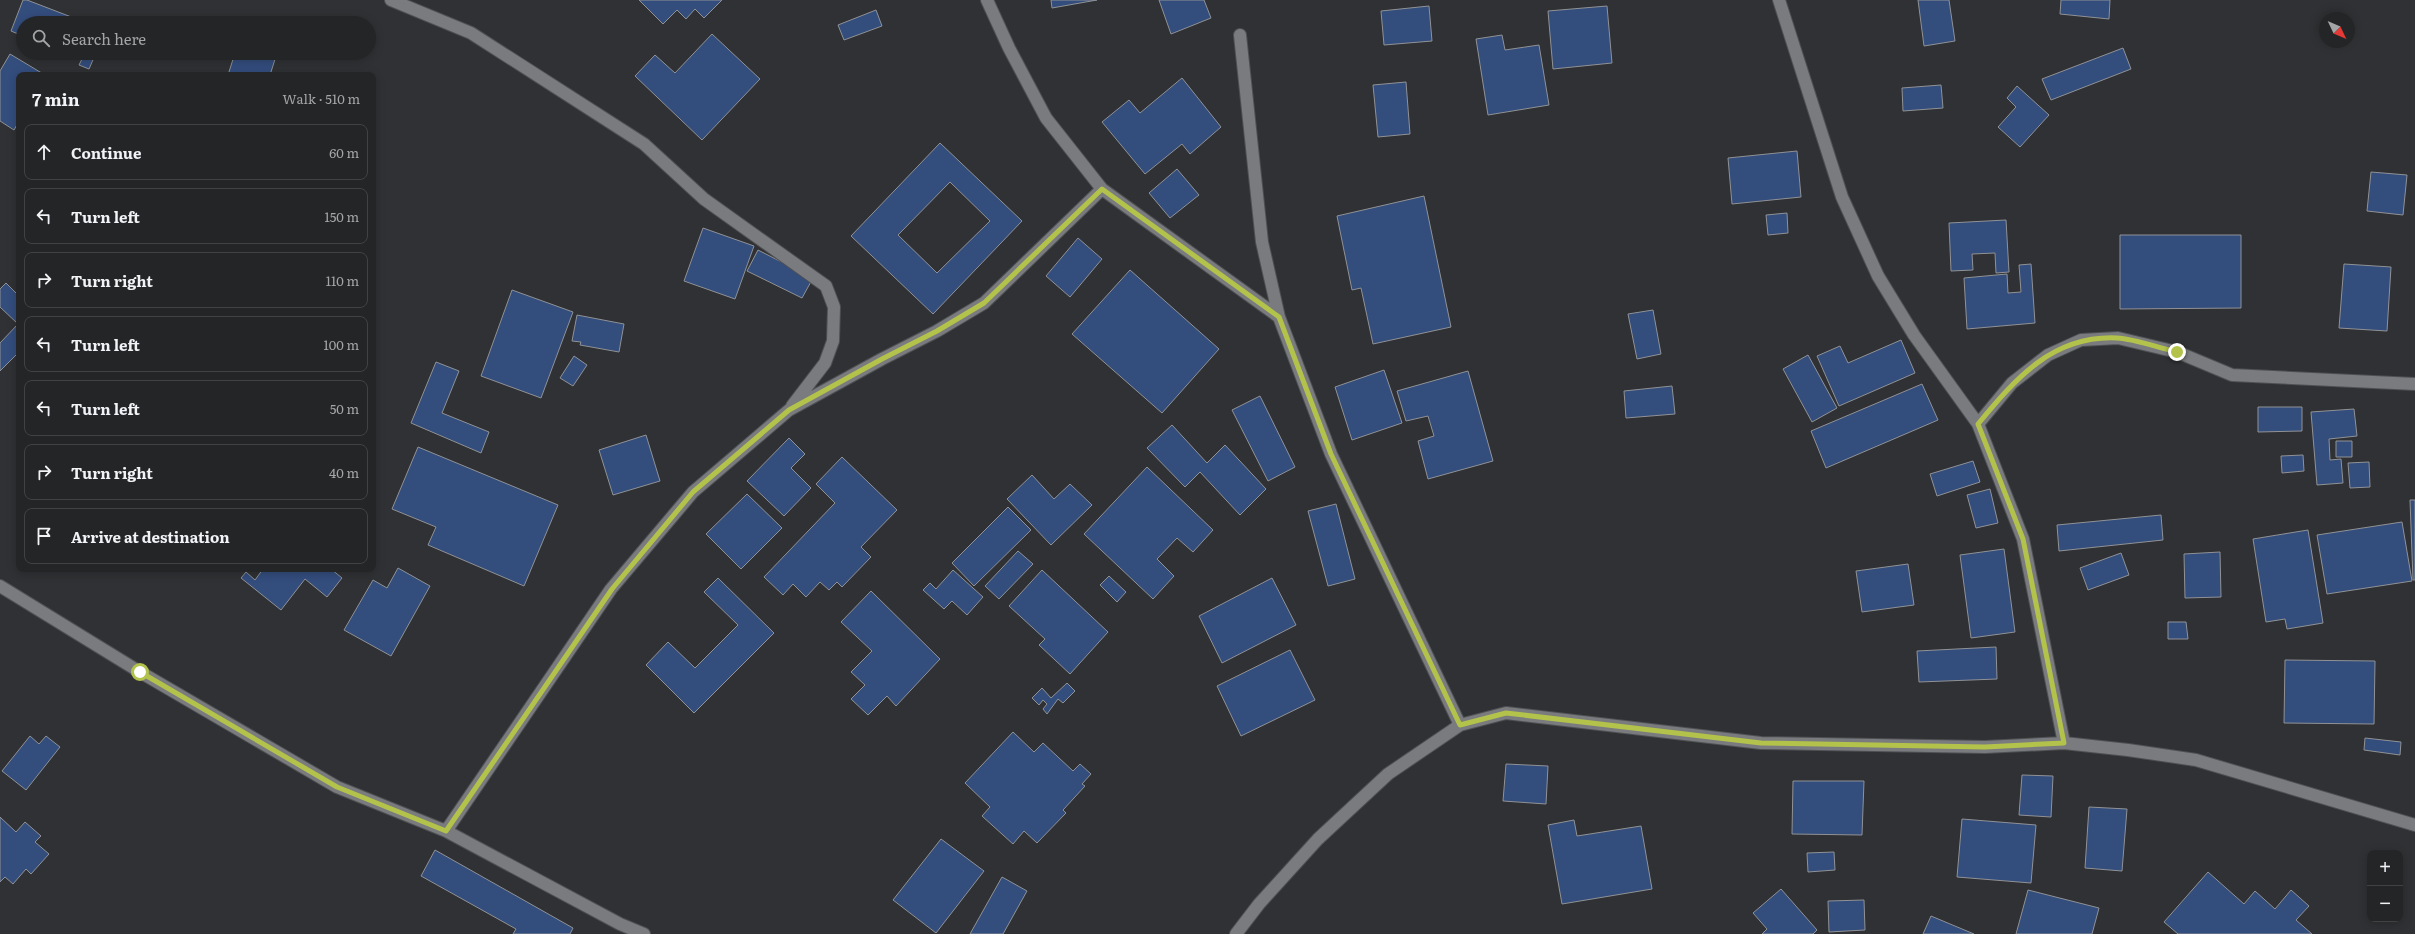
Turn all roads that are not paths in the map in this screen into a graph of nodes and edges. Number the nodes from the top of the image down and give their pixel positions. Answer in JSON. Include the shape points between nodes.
{"nodes":[{"id":1,"x":392,"y":0,"type":"edge"},
{"id":2,"x":987,"y":0,"type":"edge"},
{"id":3,"x":1779,"y":0,"type":"edge"},
{"id":4,"x":1240,"y":34,"type":"dead end"},
{"id":5,"x":1102,"y":189,"type":"junction"},
{"id":6,"x":1279,"y":317,"type":"junction"},
{"id":7,"x":2415,"y":384,"type":"edge"},
{"id":8,"x":789,"y":410,"type":"junction"},
{"id":9,"x":1978,"y":424,"type":"junction"},
{"id":10,"x":0,"y":586,"type":"edge"},
{"id":11,"x":1460,"y":725,"type":"junction"},
{"id":12,"x":2064,"y":743,"type":"junction"},
{"id":13,"x":2415,"y":825,"type":"edge"},
{"id":14,"x":446,"y":831,"type":"junction"},
{"id":15,"x":617,"y":929,"type":"edge"},
{"id":16,"x":644,"y":934,"type":"edge"},
{"id":17,"x":1236,"y":934,"type":"edge"}],
"edges":[{"from":1,"to":8,"type":"street","via":[[471,33],[644,144],[704,199],[826,286],[834,307],[833,341],[825,363]]},
{"from":2,"to":5,"type":"street","via":[[1008,48],[1046,118]]},
{"from":3,"to":9,"type":"street","via":[[1842,197],[1878,276],[1914,334]]},
{"from":4,"to":6,"type":"street","via":[[1262,242]]},
{"from":5,"to":6,"type":"street"},
{"from":5,"to":8,"type":"street","via":[[984,303]]},
{"from":6,"to":11,"type":"street","via":[[1331,454]]},
{"from":7,"to":9,"type":"street","via":[[2232,375],[2177,352],[2118,338],[2081,340],[2048,355],[2012,383]]},
{"from":8,"to":14,"type":"street","via":[[693,492],[612,589]]},
{"from":9,"to":12,"type":"street","via":[[2023,539]]},
{"from":10,"to":14,"type":"street","via":[[140,672],[337,787]]},
{"from":11,"to":12,"type":"street","via":[[1506,713],[1761,743],[1985,747]]},
{"from":11,"to":17,"type":"street","via":[[1388,774],[1318,839],[1259,904]]},
{"from":12,"to":13,"type":"street","via":[[2196,760]]},
{"from":14,"to":15,"type":"street"},
{"from":15,"to":16,"type":"street"}]}
